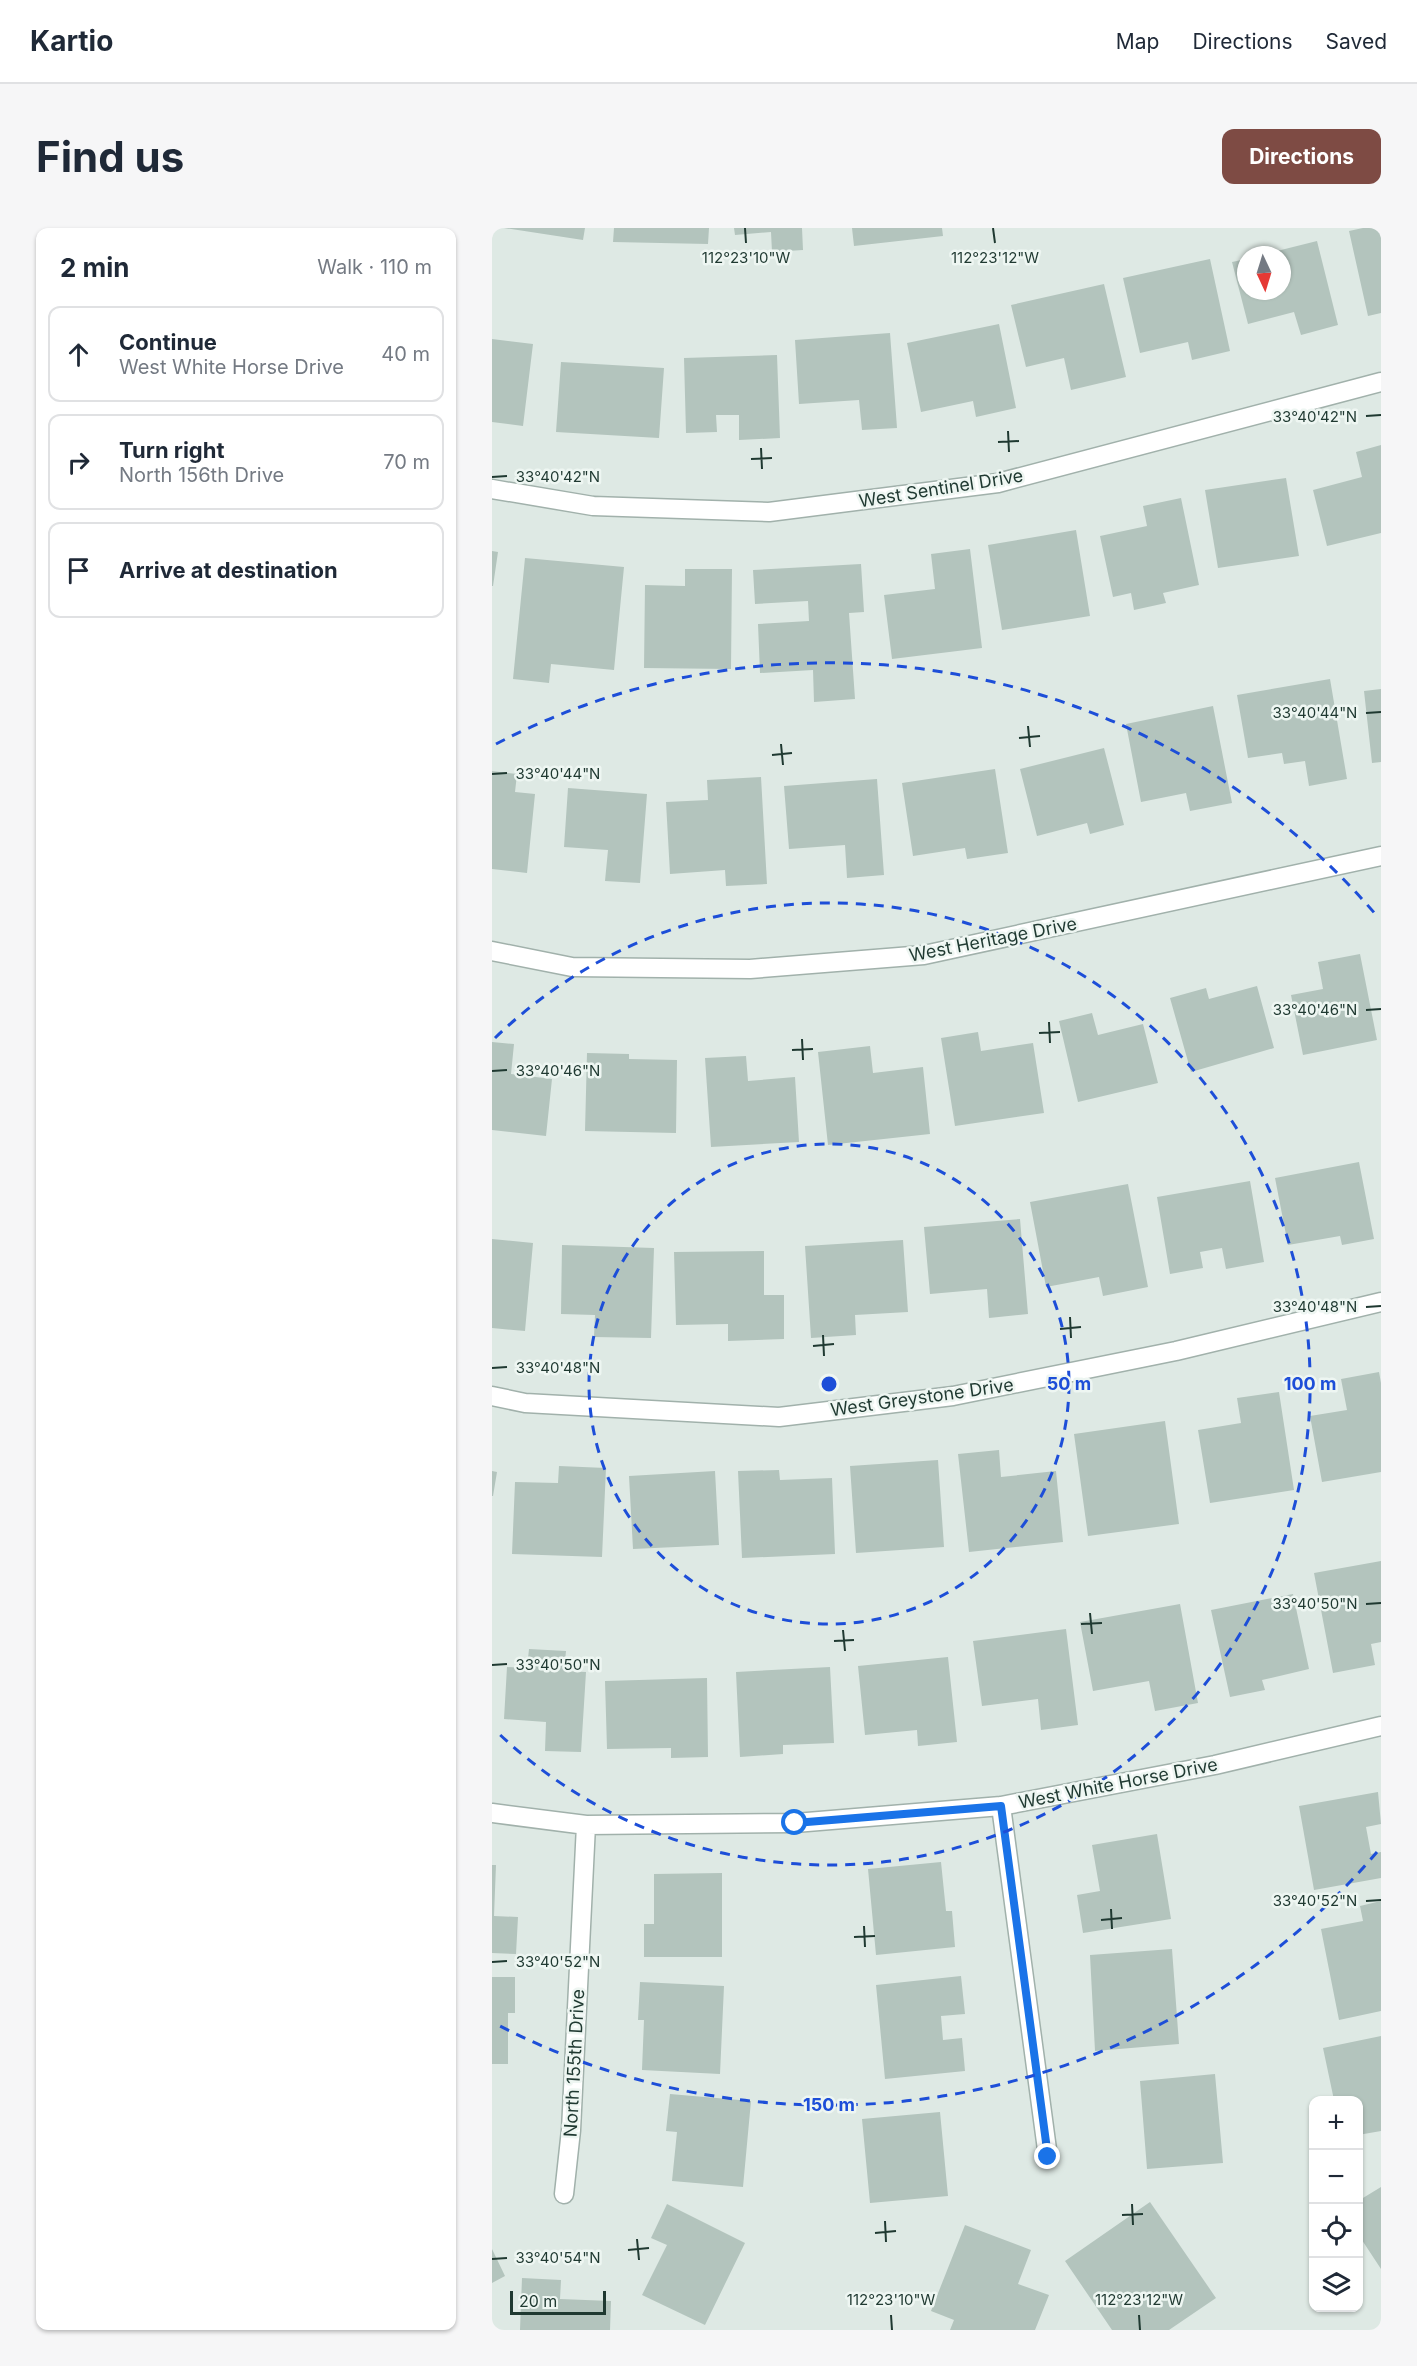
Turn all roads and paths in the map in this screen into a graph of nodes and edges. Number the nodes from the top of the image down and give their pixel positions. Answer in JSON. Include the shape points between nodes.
{"nodes":[{"id":1,"x":1381,"y":382,"type":"edge"},
{"id":2,"x":492,"y":489,"type":"edge"},
{"id":3,"x":1381,"y":856,"type":"edge"},
{"id":4,"x":492,"y":951,"type":"edge"},
{"id":5,"x":1381,"y":1302,"type":"edge"},
{"id":6,"x":492,"y":1396,"type":"edge"},
{"id":7,"x":1381,"y":1726,"type":"edge"},
{"id":8,"x":1001,"y":1806,"type":"junction"},
{"id":9,"x":492,"y":1813,"type":"edge"},
{"id":10,"x":585,"y":1825,"type":"junction"},
{"id":11,"x":1048,"y":2157,"type":"dead end"},
{"id":12,"x":564,"y":2194,"type":"dead end"}],
"edges":[{"from":1,"to":2,"type":"street","name":"West Sentinel Drive","via":[[998,483],[769,512],[593,506]]},
{"from":3,"to":4,"type":"street","name":"West Heritage Drive","via":[[924,955],[750,969],[572,967]]},
{"from":5,"to":6,"type":"street","name":"West Greystone Drive","via":[[1176,1351],[953,1396],[779,1417],[525,1403]]},
{"from":7,"to":8,"type":"street","name":"West White Horse Drive","via":[[1215,1765]]},
{"from":8,"to":10,"type":"street","name":"West White Horse Drive","via":[[795,1823]]},
{"from":8,"to":11,"type":"street"},
{"from":9,"to":10,"type":"street","name":"West White Horse Drive"},
{"from":10,"to":12,"type":"street","name":"North 155th Drive","via":[[571,2130]]}]}
